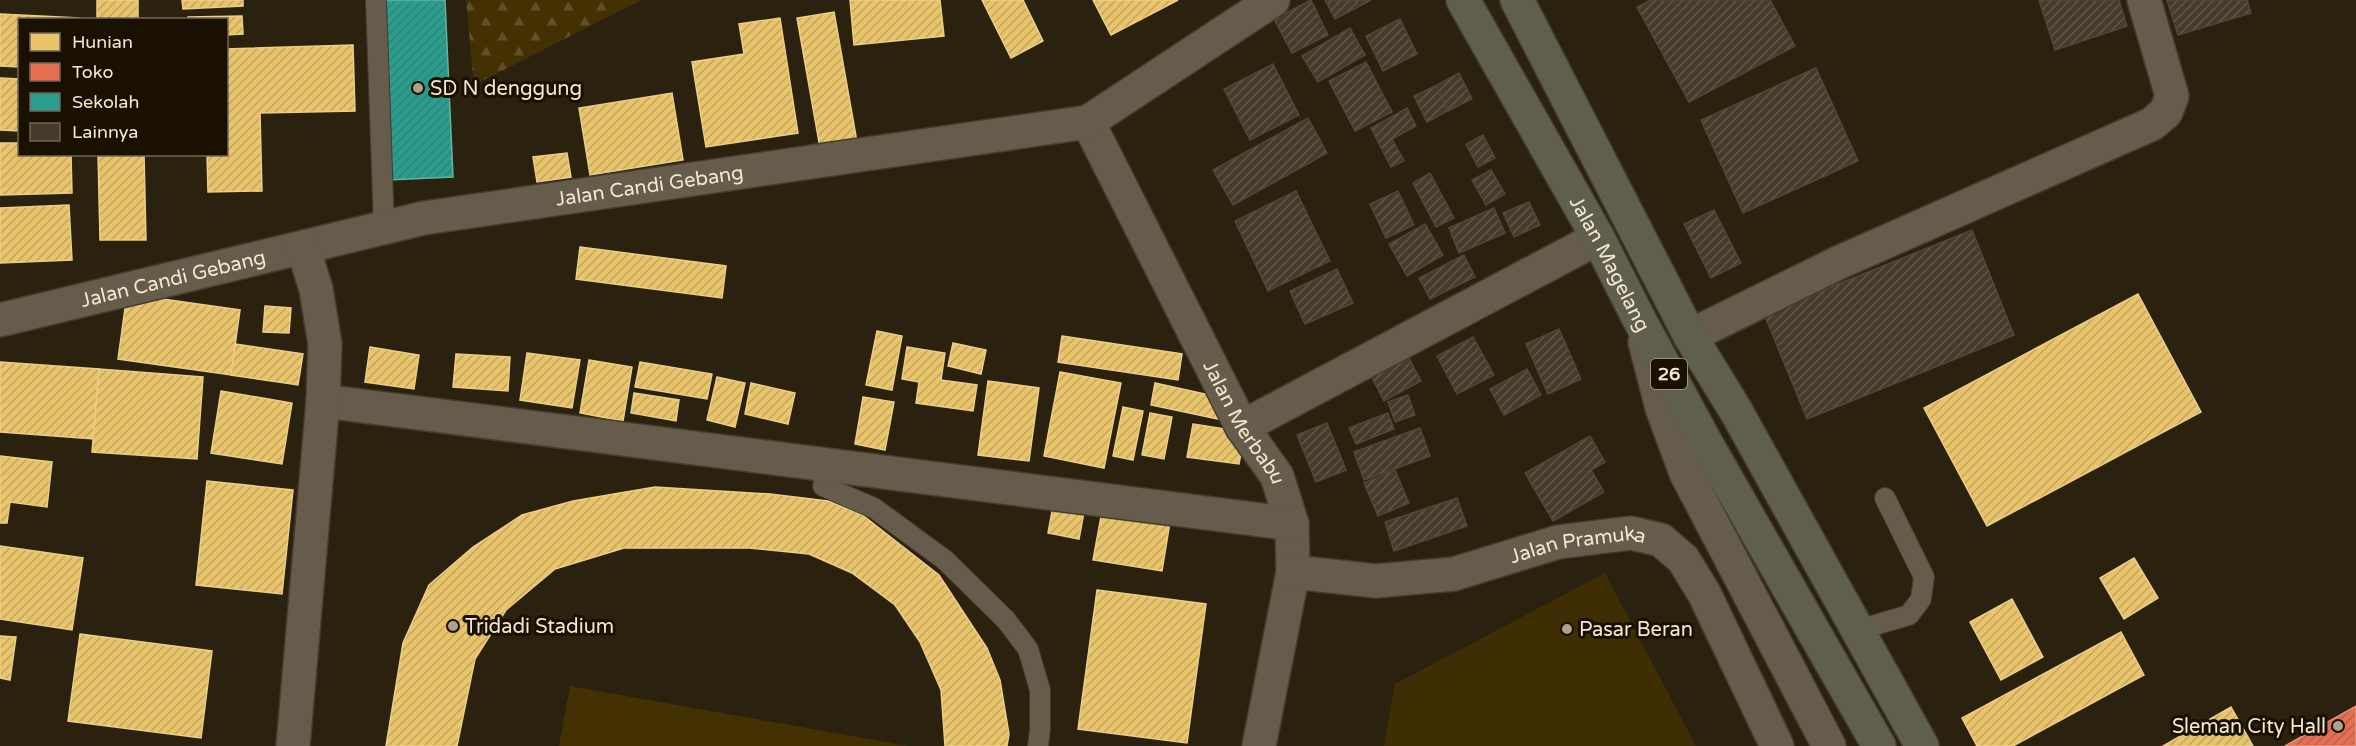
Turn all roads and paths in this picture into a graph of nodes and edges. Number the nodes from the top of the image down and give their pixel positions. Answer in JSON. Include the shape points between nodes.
{"nodes":[{"id":1,"x":376,"y":0,"type":"edge"},
{"id":2,"x":1273,"y":0,"type":"edge"},
{"id":3,"x":1463,"y":0,"type":"edge"},
{"id":4,"x":1517,"y":0,"type":"edge"},
{"id":5,"x":2144,"y":0,"type":"edge"},
{"id":6,"x":1088,"y":122,"type":"junction"},
{"id":7,"x":384,"y":228,"type":"junction"},
{"id":8,"x":1598,"y":238,"type":"junction"},
{"id":9,"x":303,"y":248,"type":"junction"},
{"id":10,"x":1638,"y":317,"type":"junction"},
{"id":11,"x":0,"y":320,"type":"edge"},
{"id":12,"x":1690,"y":336,"type":"junction"},
{"id":13,"x":323,"y":401,"type":"junction"},
{"id":14,"x":1242,"y":428,"type":"junction"},
{"id":15,"x":827,"y":464,"type":"junction"},
{"id":16,"x":1885,"y":498,"type":"dead end"},
{"id":17,"x":1292,"y":524,"type":"junction"},
{"id":18,"x":1293,"y":572,"type":"junction"},
{"id":19,"x":1858,"y":630,"type":"junction"},
{"id":20,"x":293,"y":746,"type":"edge"},
{"id":21,"x":1038,"y":746,"type":"edge"},
{"id":22,"x":1260,"y":746,"type":"edge"},
{"id":23,"x":1777,"y":746,"type":"edge"},
{"id":24,"x":1829,"y":746,"type":"edge"},
{"id":25,"x":1879,"y":746,"type":"edge"},
{"id":26,"x":1922,"y":746,"type":"edge"}],
"edges":[{"from":1,"to":7,"type":"lane"},
{"from":2,"to":6,"type":"street","name":"Jalan Candi Gebang"},
{"from":3,"to":8,"type":"highway","name":"Jalan Magelang","number":"26"},
{"from":4,"to":12,"type":"highway","name":"Jalan Magelang","number":"26"},
{"from":5,"to":12,"type":"street","via":[[2172,96],[2166,112],[2151,124],[1840,262]]},
{"from":6,"to":7,"type":"street","name":"Jalan Candi Gebang","via":[[424,218]]},
{"from":6,"to":14,"type":"street","name":"Jalan Merbabu"},
{"from":7,"to":9,"type":"street","name":"Jalan Candi Gebang"},
{"from":8,"to":10,"type":"highway","name":"Jalan Magelang","number":"26"},
{"from":8,"to":14,"type":"street"},
{"from":9,"to":11,"type":"street","name":"Jalan Candi Gebang"},
{"from":9,"to":13,"type":"street","via":[[316,290],[325,344]]},
{"from":10,"to":24,"type":"street","via":[[1662,408],[1686,472]]},
{"from":10,"to":25,"type":"highway","name":"Jalan Magelang","number":"26"},
{"from":12,"to":19,"type":"highway","name":"Jalan Magelang","number":"26"},
{"from":13,"to":15,"type":"street"},
{"from":13,"to":20,"type":"street"},
{"from":14,"to":17,"type":"street","name":"Jalan Merbabu","via":[[1277,476]]},
{"from":15,"to":17,"type":"street"},
{"from":15,"to":21,"type":"lane","via":[[823,486],[874,508],[945,560],[1006,620],[1028,649],[1040,690]]},
{"from":16,"to":19,"type":"lane","via":[[1924,576],[1921,599],[1909,615]]},
{"from":17,"to":18,"type":"street","name":"Jalan Merbabu"},
{"from":18,"to":22,"type":"street","name":"Jalan Merbabu"},
{"from":18,"to":23,"type":"street","name":"Jalan Pramuka","via":[[1376,581],[1454,574],[1558,542],[1631,533],[1661,540],[1683,559],[1704,593]]},
{"from":19,"to":26,"type":"highway","name":"Jalan Magelang","number":"26"}]}
